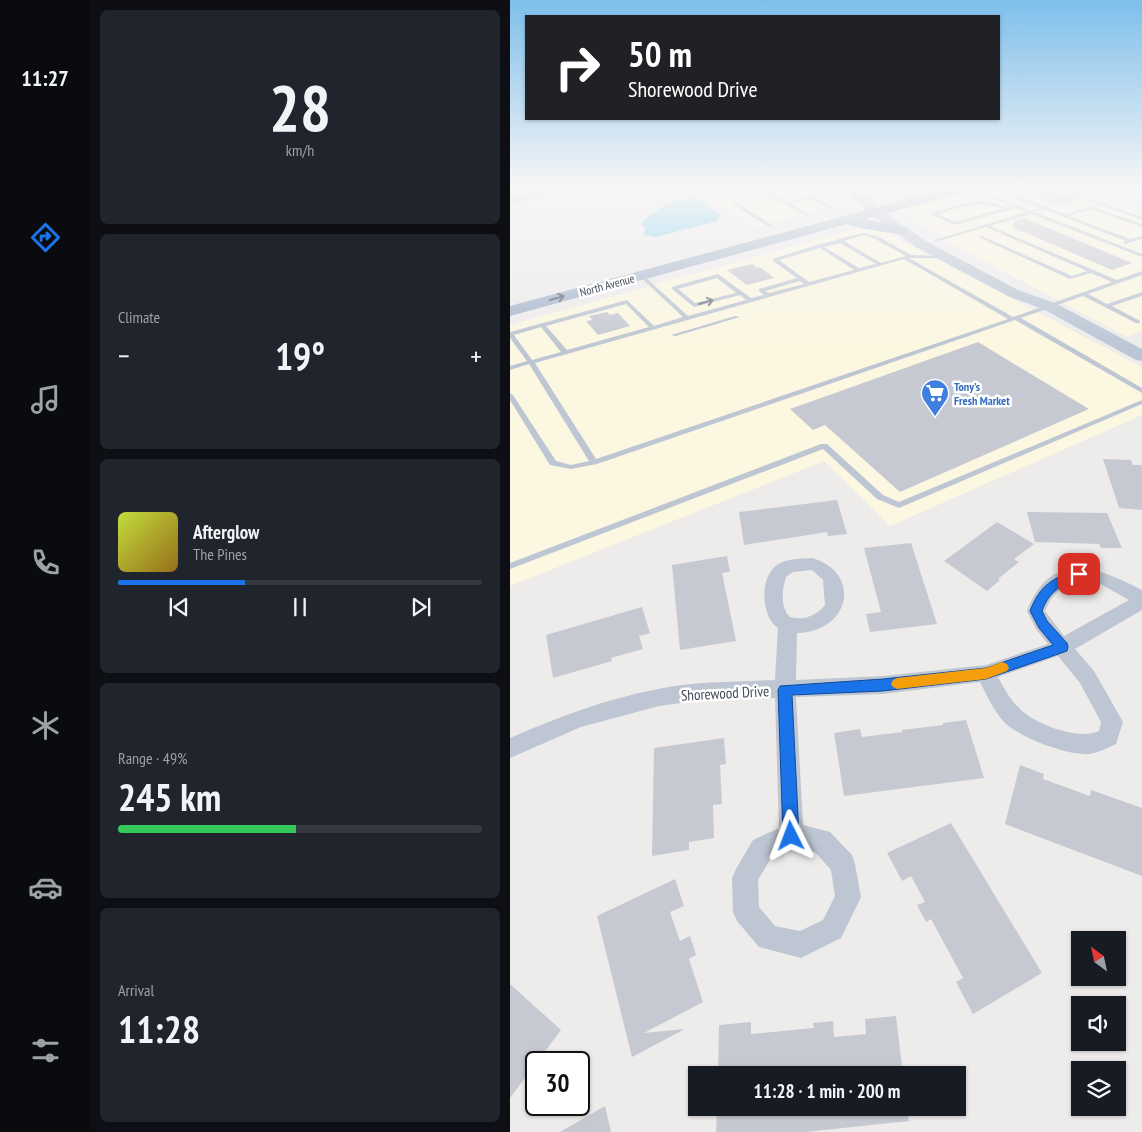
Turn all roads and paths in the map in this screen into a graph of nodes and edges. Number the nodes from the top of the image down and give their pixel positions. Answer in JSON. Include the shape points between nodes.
{"nodes":[{"id":1,"x":766,"y":241,"type":"edge"},
{"id":2,"x":836,"y":241,"type":"edge"},
{"id":3,"x":840,"y":241,"type":"edge"},
{"id":4,"x":882,"y":241,"type":"edge"},
{"id":5,"x":916,"y":241,"type":"edge"},
{"id":6,"x":939,"y":241,"type":"edge"},
{"id":7,"x":989,"y":241,"type":"edge"},
{"id":8,"x":1021,"y":241,"type":"edge"},
{"id":9,"x":1104,"y":241,"type":"edge"},
{"id":10,"x":1130,"y":241,"type":"edge"},
{"id":11,"x":921,"y":244,"type":"junction"},
{"id":12,"x":819,"y":246,"type":"junction"},
{"id":13,"x":1117,"y":246,"type":"junction"},
{"id":14,"x":1142,"y":256,"type":"edge"},
{"id":15,"x":908,"y":257,"type":"junction"},
{"id":16,"x":946,"y":257,"type":"junction"},
{"id":17,"x":881,"y":265,"type":"junction"},
{"id":18,"x":860,"y":271,"type":"junction"},
{"id":19,"x":1092,"y":271,"type":"junction"},
{"id":20,"x":1142,"y":273,"type":"edge"},
{"id":21,"x":641,"y":275,"type":"junction"},
{"id":22,"x":718,"y":276,"type":"joint"},
{"id":23,"x":800,"y":279,"type":"junction"},
{"id":24,"x":1117,"y":282,"type":"junction"},
{"id":25,"x":809,"y":285,"type":"junction"},
{"id":26,"x":741,"y":293,"type":"junction"},
{"id":27,"x":1084,"y":294,"type":"junction"},
{"id":28,"x":1142,"y":294,"type":"edge"},
{"id":29,"x":769,"y":296,"type":"junction"},
{"id":30,"x":751,"y":301,"type":"junction"},
{"id":31,"x":1049,"y":306,"type":"junction"},
{"id":32,"x":1107,"y":306,"type":"junction"},
{"id":33,"x":725,"y":308,"type":"junction"},
{"id":34,"x":510,"y":311,"type":"edge"},
{"id":35,"x":687,"y":318,"type":"junction"},
{"id":36,"x":1014,"y":319,"type":"junction"},
{"id":37,"x":1138,"y":322,"type":"dead end"},
{"id":38,"x":542,"y":325,"type":"junction"},
{"id":39,"x":653,"y":328,"type":"junction"},
{"id":40,"x":510,"y":334,"type":"edge"},
{"id":41,"x":674,"y":335,"type":"dead end"},
{"id":42,"x":565,"y":352,"type":"junction"},
{"id":43,"x":1142,"y":356,"type":"edge"},
{"id":44,"x":531,"y":362,"type":"junction"},
{"id":45,"x":510,"y":368,"type":"edge"},
{"id":46,"x":1142,"y":391,"type":"edge"},
{"id":47,"x":510,"y":396,"type":"edge"},
{"id":48,"x":1142,"y":402,"type":"edge"},
{"id":49,"x":594,"y":462,"type":"junction"},
{"id":50,"x":510,"y":566,"type":"edge"},
{"id":51,"x":1142,"y":600,"type":"edge"},
{"id":52,"x":788,"y":625,"type":"dead end"},
{"id":53,"x":1062,"y":647,"type":"junction"},
{"id":54,"x":986,"y":673,"type":"junction"},
{"id":55,"x":785,"y":690,"type":"junction"},
{"id":56,"x":510,"y":748,"type":"edge"},
{"id":57,"x":791,"y":836,"type":"junction"}],
"edges":[{"from":1,"to":21,"type":"main road","name":"North Avenue"},
{"from":2,"to":12,"type":"lane"},
{"from":3,"to":17,"type":"lane"},
{"from":4,"to":15,"type":"lane"},
{"from":5,"to":11,"type":"street"},
{"from":6,"to":31,"type":"street","via":[[1027,287]]},
{"from":7,"to":19,"type":"lane","via":[[1072,278]]},
{"from":8,"to":19,"type":"lane"},
{"from":9,"to":13,"type":"lane"},
{"from":10,"to":13,"type":"lane"},
{"from":11,"to":15,"type":"lane"},
{"from":11,"to":16,"type":"street"},
{"from":12,"to":18,"type":"lane"},
{"from":12,"to":23,"type":"lane","via":[[775,260]]},
{"from":13,"to":14,"type":"lane"},
{"from":15,"to":16,"type":"lane"},
{"from":15,"to":17,"type":"lane"},
{"from":15,"to":36,"type":"lane"},
{"from":16,"to":31,"type":"street","via":[[1013,293]]},
{"from":17,"to":18,"type":"lane"},
{"from":18,"to":25,"type":"lane"},
{"from":19,"to":24,"type":"lane"},
{"from":20,"to":24,"type":"lane"},
{"from":34,"to":21,"type":"main road","name":"North Avenue","one_way":true},
{"from":21,"to":35,"type":"lane"},
{"from":22,"to":26,"type":"lane"},
{"from":22,"to":26,"type":"lane","one_way":true,"via":[[674,288],[694,305]]},
{"from":23,"to":25,"type":"lane"},
{"from":23,"to":29,"type":"lane","via":[[761,290]]},
{"from":24,"to":27,"type":"lane"},
{"from":25,"to":29,"type":"lane"},
{"from":26,"to":30,"type":"lane"},
{"from":27,"to":31,"type":"lane"},
{"from":27,"to":32,"type":"lane"},
{"from":28,"to":32,"type":"lane"},
{"from":29,"to":30,"type":"lane"},
{"from":30,"to":33,"type":"lane"},
{"from":31,"to":36,"type":"lane"},
{"from":31,"to":43,"type":"street"},
{"from":32,"to":37,"type":"lane"},
{"from":33,"to":35,"type":"lane"},
{"from":33,"to":41,"type":"lane","via":[[737,317]]},
{"from":35,"to":39,"type":"lane"},
{"from":36,"to":46,"type":"lane"},
{"from":36,"to":49,"type":"lane"},
{"from":38,"to":39,"type":"lane","via":[[628,302]]},
{"from":38,"to":40,"type":"lane"},
{"from":38,"to":42,"type":"lane"},
{"from":39,"to":42,"type":"lane"},
{"from":40,"to":44,"type":"lane"},
{"from":42,"to":44,"type":"lane"},
{"from":44,"to":45,"type":"lane"},
{"from":44,"to":49,"type":"lane"},
{"from":47,"to":49,"type":"lane","via":[[553,463],[571,467]]},
{"from":48,"to":50,"type":"lane","via":[[899,505],[880,497],[824,446]]},
{"from":51,"to":53,"type":"street","name":"Shorewood Drive"},
{"from":51,"to":53,"type":"street","name":"Shorewood Drive","via":[[1114,582],[1093,574],[1064,578],[1041,597],[1036,611]]},
{"from":52,"to":55,"type":"street"},
{"from":53,"to":54,"type":"street","name":"Shorewood Drive"},
{"from":53,"to":54,"type":"street","via":[[1087,677],[1112,722],[1108,737],[1098,742],[1064,741],[1015,719]]},
{"from":54,"to":55,"type":"street","name":"Shorewood Drive","via":[[883,685]]},
{"from":55,"to":56,"type":"street","name":"Shorewood Drive","via":[[695,692],[659,697],[577,719]]},
{"from":55,"to":57,"type":"street"},
{"from":57,"to":57,"type":"street","via":[[762,849],[745,878],[746,912],[768,938],[801,945],[832,929],[848,897],[843,864],[821,841]]}]}
